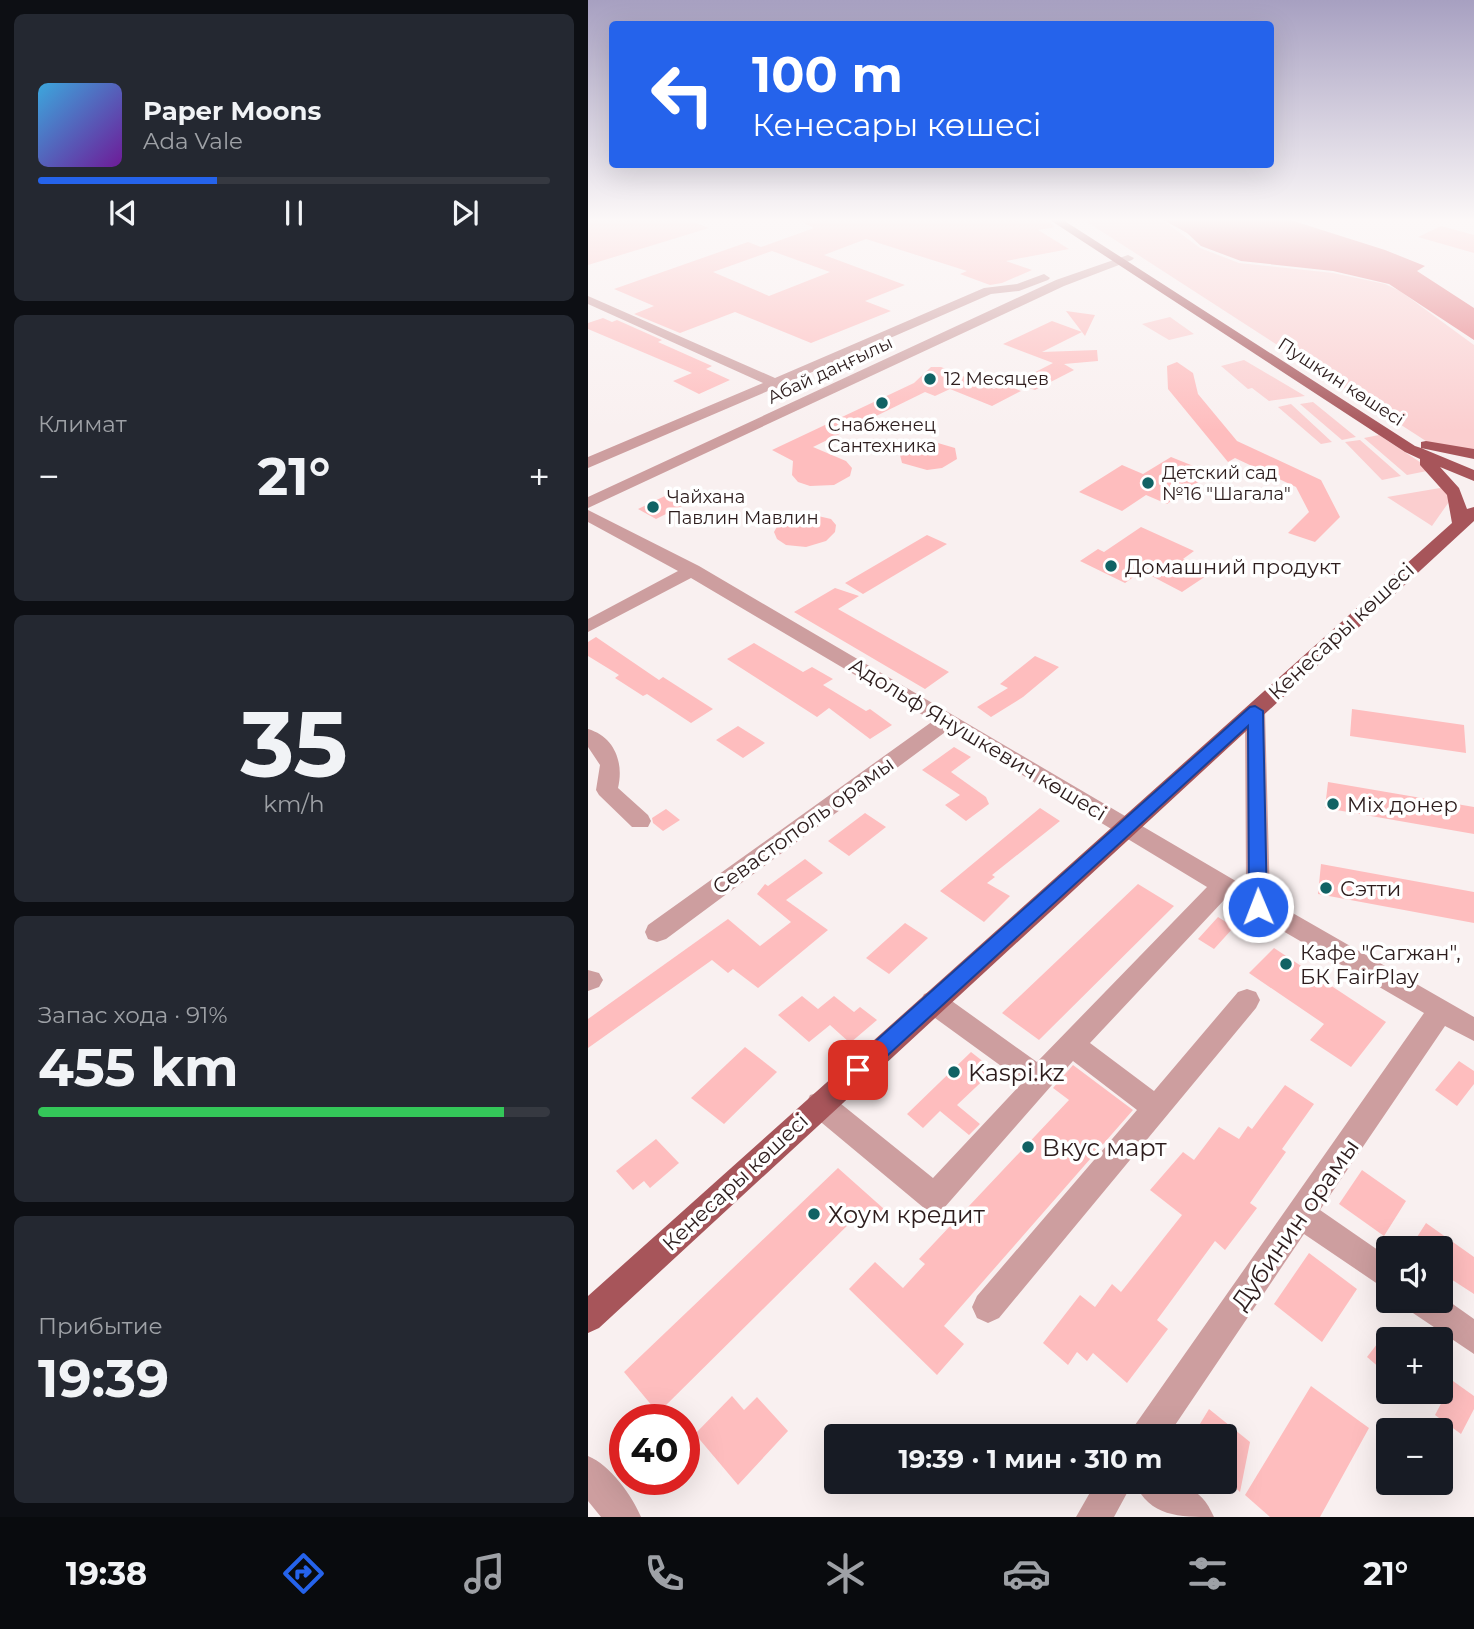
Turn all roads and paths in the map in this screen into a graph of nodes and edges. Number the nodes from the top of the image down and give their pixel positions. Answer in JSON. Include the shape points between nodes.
{"nodes":[{"id":1,"x":1005,"y":289,"type":"edge"},
{"id":2,"x":1048,"y":289,"type":"edge"},
{"id":3,"x":1168,"y":289,"type":"edge"},
{"id":4,"x":1171,"y":289,"type":"edge"},
{"id":5,"x":588,"y":300,"type":"edge"},
{"id":6,"x":777,"y":383,"type":"junction"},
{"id":7,"x":813,"y":399,"type":"junction"},
{"id":8,"x":1426,"y":445,"type":"junction"},
{"id":9,"x":1410,"y":449,"type":"junction"},
{"id":10,"x":1474,"y":454,"type":"edge"},
{"id":11,"x":1474,"y":460,"type":"edge"},
{"id":12,"x":588,"y":463,"type":"edge"},
{"id":13,"x":1474,"y":476,"type":"edge"},
{"id":14,"x":588,"y":503,"type":"edge"},
{"id":15,"x":588,"y":514,"type":"edge"},
{"id":16,"x":1467,"y":517,"type":"edge"},
{"id":17,"x":692,"y":570,"type":"junction"},
{"id":18,"x":588,"y":625,"type":"edge"},
{"id":19,"x":1255,"y":711,"type":"junction"},
{"id":20,"x":949,"y":719,"type":"junction"},
{"id":21,"x":588,"y":736,"type":"edge"},
{"id":22,"x":640,"y":821,"type":"dead end"},
{"id":23,"x":1126,"y":828,"type":"junction"},
{"id":24,"x":1223,"y":886,"type":"junction"},
{"id":25,"x":1258,"y":907,"type":"junction"},
{"id":26,"x":657,"y":932,"type":"dead end"},
{"id":27,"x":1247,"y":1000,"type":"dead end"},
{"id":28,"x":933,"y":1002,"type":"junction"},
{"id":29,"x":1441,"y":1010,"type":"junction"},
{"id":30,"x":1474,"y":1030,"type":"edge"},
{"id":31,"x":1071,"y":1044,"type":"junction"},
{"id":32,"x":1039,"y":1078,"type":"junction"},
{"id":33,"x":820,"y":1104,"type":"junction"},
{"id":34,"x":1154,"y":1107,"type":"junction"},
{"id":35,"x":1302,"y":1215,"type":"junction"},
{"id":36,"x":1376,"y":1267,"type":"edge"},
{"id":37,"x":988,"y":1307,"type":"dead end"},
{"id":38,"x":1439,"y":1313,"type":"edge"},
{"id":39,"x":588,"y":1317,"type":"edge"},
{"id":40,"x":1474,"y":1338,"type":"edge"},
{"id":41,"x":1156,"y":1424,"type":"edge"},
{"id":42,"x":588,"y":1473,"type":"edge"},
{"id":43,"x":1108,"y":1494,"type":"edge"},
{"id":44,"x":1166,"y":1494,"type":"edge"},
{"id":45,"x":623,"y":1517,"type":"edge"},
{"id":46,"x":1094,"y":1517,"type":"edge"},
{"id":47,"x":1196,"y":1517,"type":"edge"}],
"edges":[{"from":1,"to":6,"type":"street","via":[[988,291]]},
{"from":2,"to":7,"type":"street","name":"Абай даңғылы"},
{"from":3,"to":9,"type":"main road","name":"Пушкин көшесі"},
{"from":4,"to":8,"type":"main road","name":"Пушкин көшесі"},
{"from":5,"to":6,"type":"street"},
{"from":6,"to":7,"type":"street"},
{"from":6,"to":12,"type":"street"},
{"from":7,"to":14,"type":"street","name":"Абай даңғылы"},
{"from":8,"to":10,"type":"main road"},
{"from":8,"to":11,"type":"main road","name":"Пушкин көшесі"},
{"from":9,"to":13,"type":"main road","name":"Пушкин көшесі"},
{"from":9,"to":16,"type":"main road","via":[[1450,484],[1460,513]]},
{"from":15,"to":17,"type":"street","name":"Адольф Янушкевич көшесі"},
{"from":16,"to":19,"type":"main road","name":"Кенесары көшесі"},
{"from":17,"to":18,"type":"street"},
{"from":17,"to":20,"type":"street","name":"Адольф Янушкевич көшесі"},
{"from":19,"to":23,"type":"main road","name":"Кенесары көшесі"},
{"from":19,"to":25,"type":"street"},
{"from":20,"to":23,"type":"street","name":"Адольф Янушкевич көшесі"},
{"from":20,"to":26,"type":"street","name":"Севастополь орамы"},
{"from":21,"to":22,"type":"street","via":[[606,751],[613,770],[607,790]]},
{"from":23,"to":24,"type":"street","name":"Адольф Янушкевич көшесі"},
{"from":23,"to":28,"type":"main road","name":"Кенесары көшесі"},
{"from":24,"to":25,"type":"street","name":"Адольф Янушкевич көшесі"},
{"from":24,"to":31,"type":"street"},
{"from":25,"to":29,"type":"street","name":"Адольф Янушкевич көшесі"},
{"from":27,"to":34,"type":"street"},
{"from":28,"to":32,"type":"street"},
{"from":28,"to":33,"type":"main road","name":"Кенесары көшесі"},
{"from":29,"to":30,"type":"street","name":"Адольф Янушкевич көшесі"},
{"from":29,"to":35,"type":"street","name":"Дубинин орамы"},
{"from":31,"to":32,"type":"street"},
{"from":31,"to":34,"type":"street"},
{"from":32,"to":33,"type":"street","via":[[934,1198]]},
{"from":33,"to":39,"type":"main road","name":"Кенесары көшесі"},
{"from":34,"to":37,"type":"street"},
{"from":35,"to":36,"type":"street"},
{"from":35,"to":41,"type":"street","name":"Дубинин орамы"},
{"from":38,"to":40,"type":"street"},
{"from":42,"to":45,"type":"street"},
{"from":43,"to":46,"type":"street"},
{"from":44,"to":47,"type":"street"}]}
